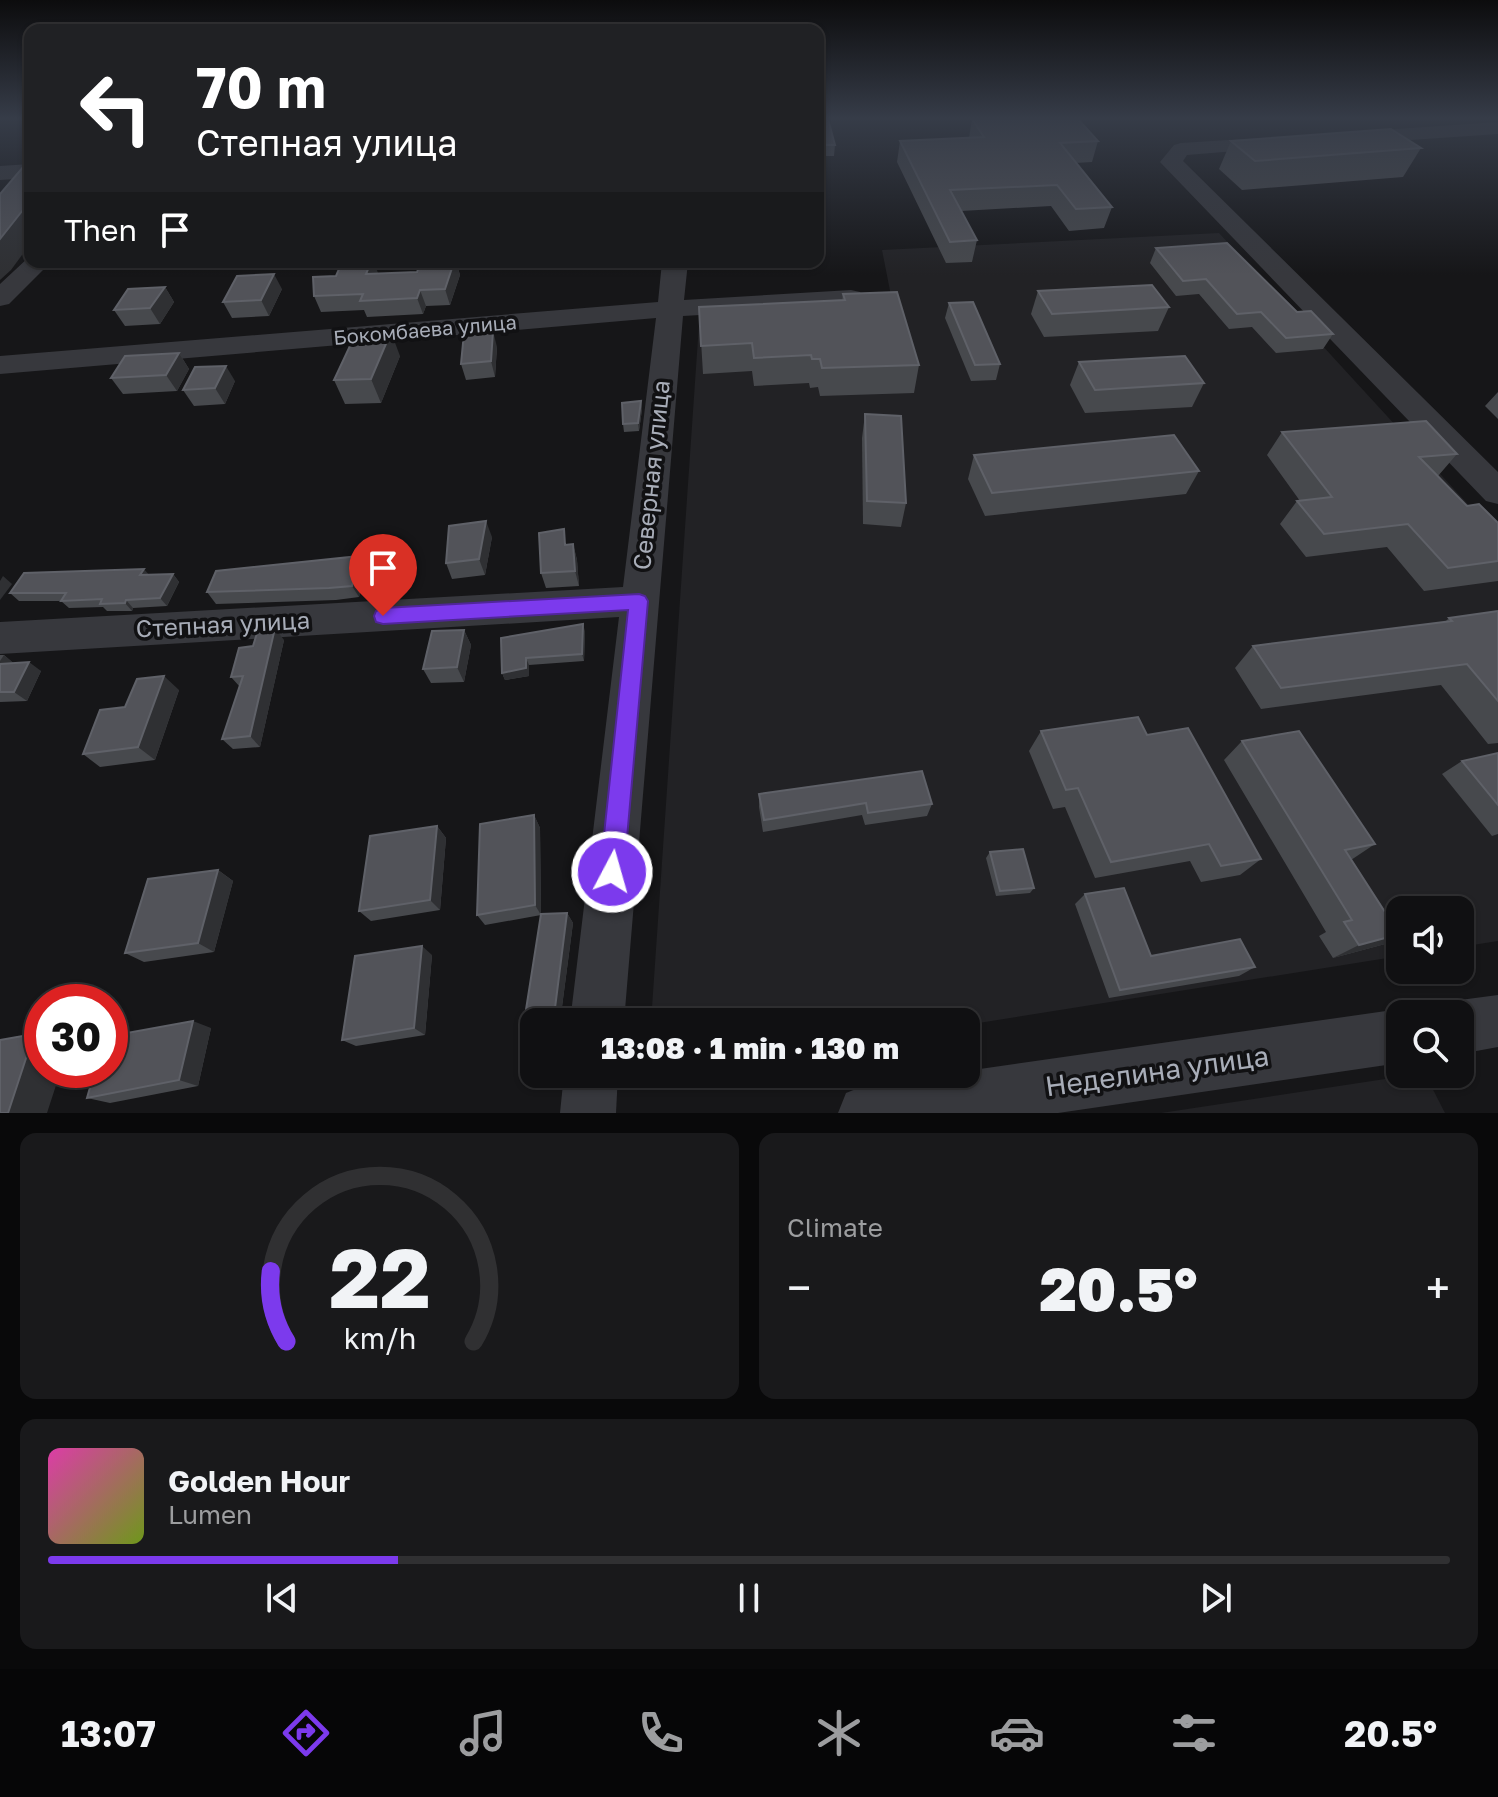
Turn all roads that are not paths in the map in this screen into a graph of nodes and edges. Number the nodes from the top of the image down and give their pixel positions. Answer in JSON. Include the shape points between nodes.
{"nodes":[{"id":1,"x":1180,"y":171,"type":"edge"},
{"id":2,"x":31,"y":268,"type":"edge"},
{"id":3,"x":674,"y":268,"type":"edge"},
{"id":4,"x":2,"y":294,"type":"edge"},
{"id":5,"x":851,"y":298,"type":"edge"},
{"id":6,"x":669,"y":309,"type":"junction"},
{"id":7,"x":0,"y":365,"type":"edge"},
{"id":8,"x":1498,"y":492,"type":"edge"},
{"id":9,"x":639,"y":601,"type":"junction"},
{"id":10,"x":0,"y":638,"type":"edge"},
{"id":11,"x":598,"y":1008,"type":"edge"},
{"id":12,"x":1498,"y":1021,"type":"edge"},
{"id":13,"x":1474,"y":1025,"type":"edge"},
{"id":14,"x":1386,"y":1038,"type":"edge"},
{"id":15,"x":590,"y":1088,"type":"edge"},
{"id":16,"x":588,"y":1113,"type":"edge"},
{"id":17,"x":866,"y":1113,"type":"edge"}],
"edges":[{"from":1,"to":8,"type":"street"},
{"from":2,"to":4,"type":"street"},
{"from":3,"to":6,"type":"street","name":"Северная улица"},
{"from":5,"to":6,"type":"street","name":"Бокомбаева улица"},
{"from":6,"to":7,"type":"street","name":"Бокомбаева улица"},
{"from":6,"to":9,"type":"street","name":"Северная улица"},
{"from":9,"to":10,"type":"street","name":"Степная улица"},
{"from":9,"to":11,"type":"street","name":"Северная улица"},
{"from":12,"to":13,"type":"street"},
{"from":14,"to":17,"type":"street","name":"Неделина улица"},
{"from":15,"to":16,"type":"street"}]}
